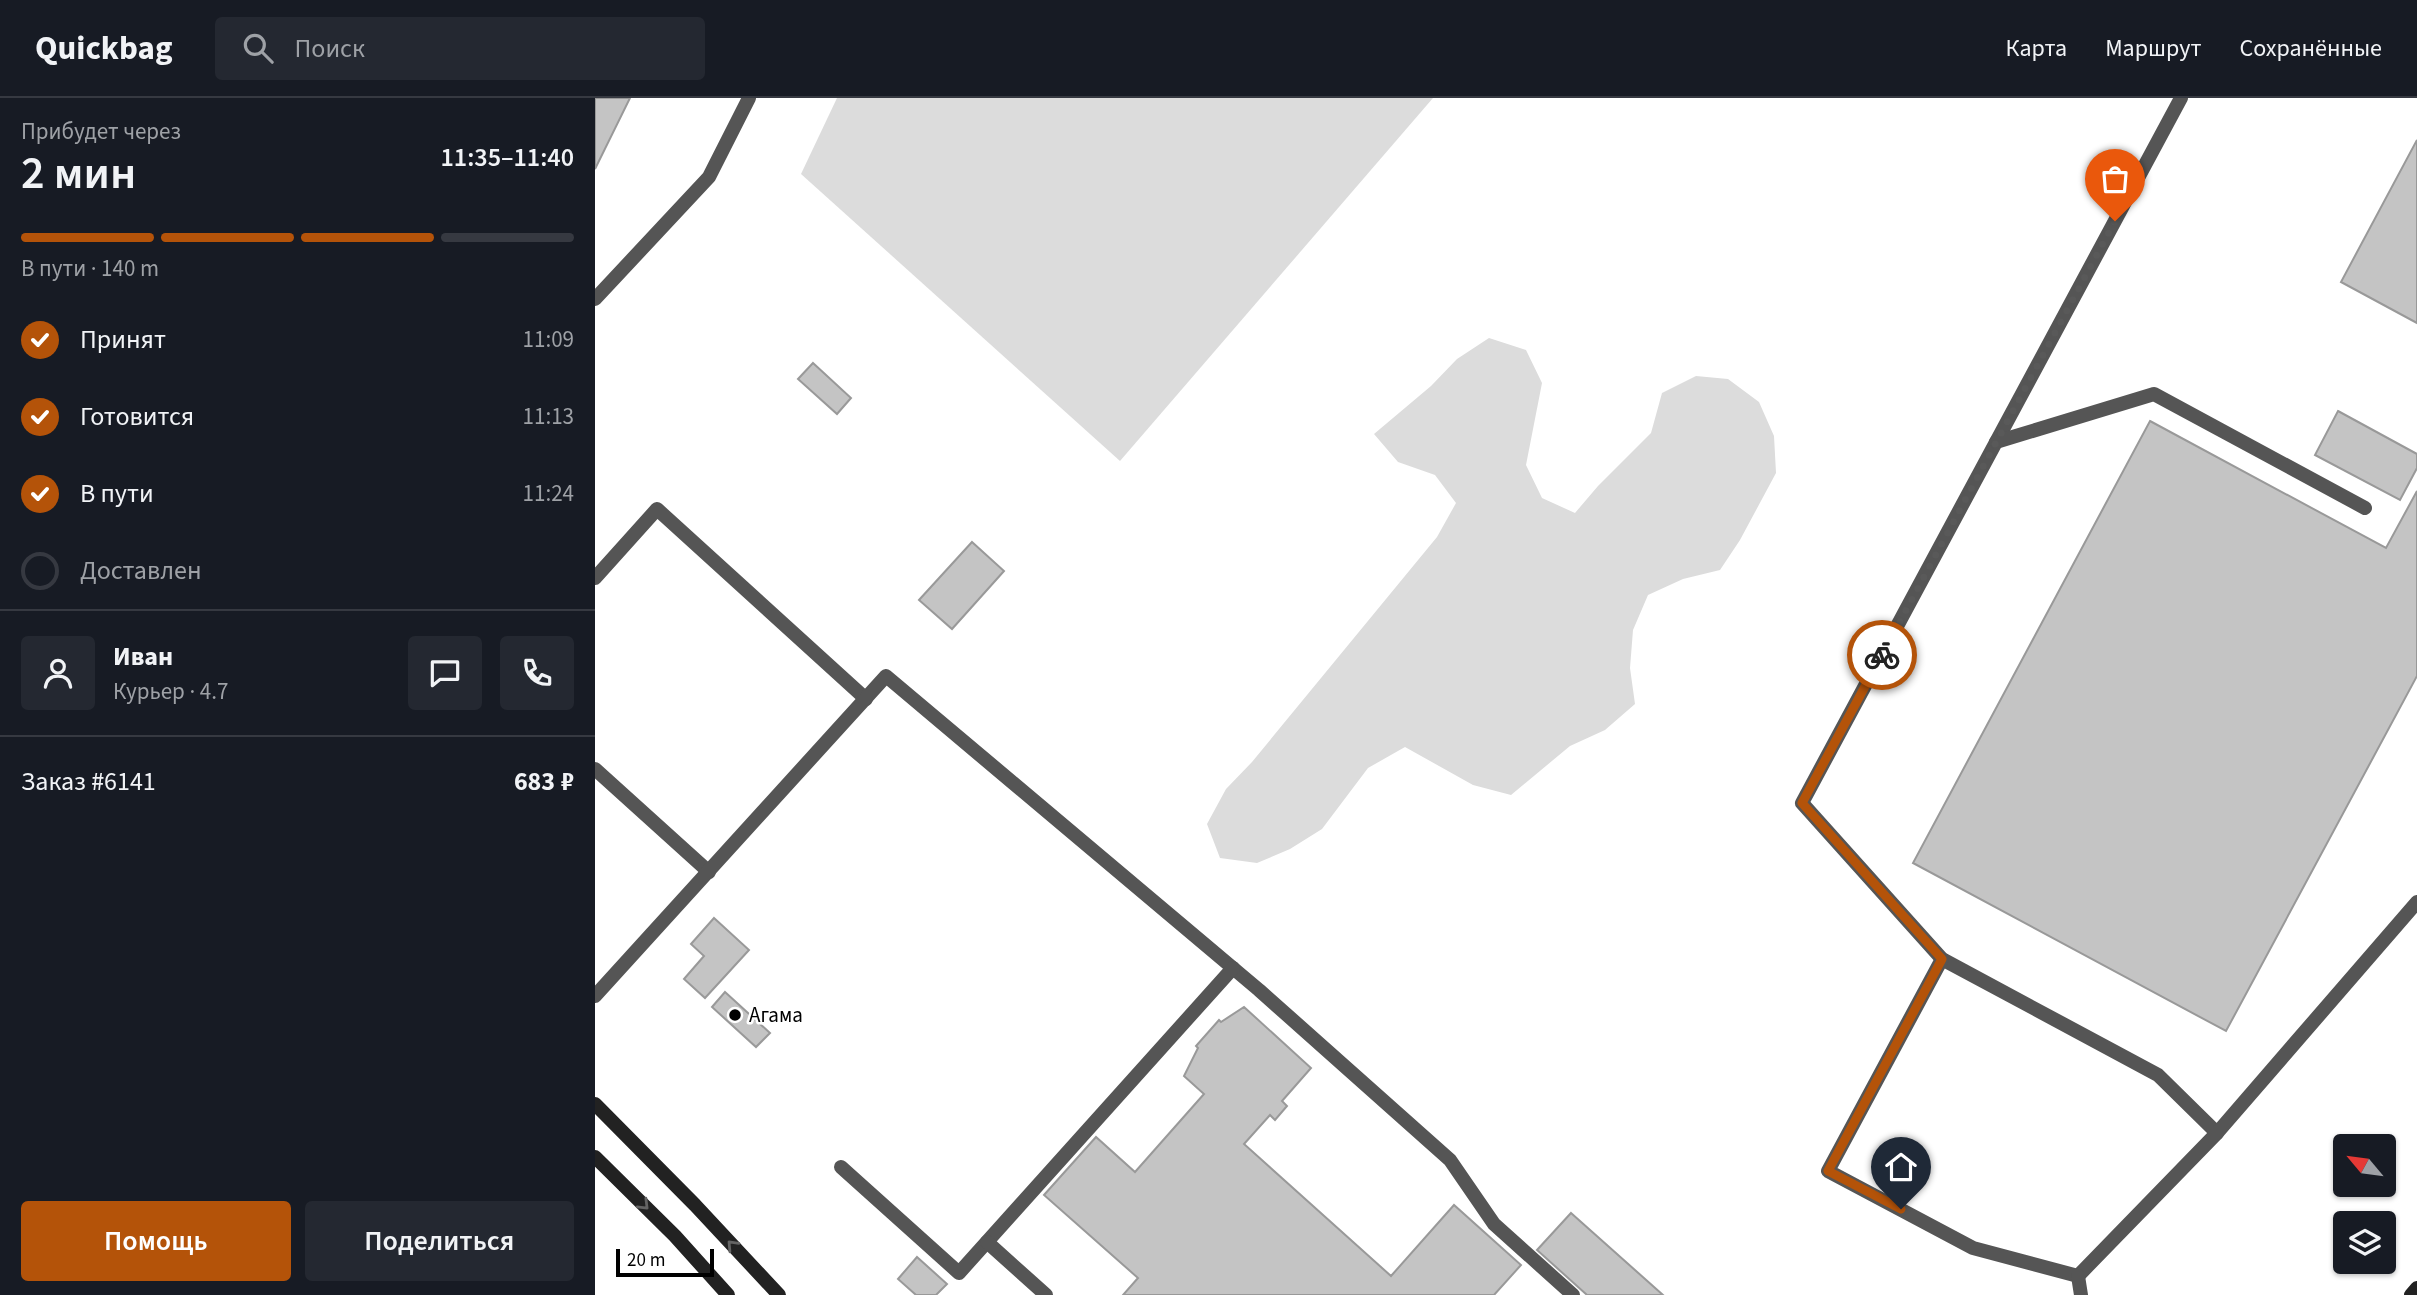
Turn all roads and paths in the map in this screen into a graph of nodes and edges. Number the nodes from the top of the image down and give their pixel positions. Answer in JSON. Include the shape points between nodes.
{"nodes":[{"id":1,"x":749,"y":98,"type":"edge"},
{"id":2,"x":2181,"y":98,"type":"edge"},
{"id":3,"x":595,"y":299,"type":"edge"},
{"id":4,"x":1996,"y":442,"type":"junction"},
{"id":5,"x":2365,"y":508,"type":"dead end"},
{"id":6,"x":595,"y":578,"type":"edge"},
{"id":7,"x":866,"y":699,"type":"junction"},
{"id":8,"x":595,"y":769,"type":"edge"},
{"id":9,"x":709,"y":872,"type":"junction"},
{"id":10,"x":2417,"y":902,"type":"edge"},
{"id":11,"x":1942,"y":959,"type":"junction"},
{"id":12,"x":1233,"y":968,"type":"junction"},
{"id":13,"x":595,"y":996,"type":"edge"},
{"id":14,"x":595,"y":1104,"type":"edge"},
{"id":15,"x":2217,"y":1133,"type":"junction"},
{"id":16,"x":595,"y":1157,"type":"edge"},
{"id":17,"x":841,"y":1167,"type":"dead end"},
{"id":18,"x":987,"y":1242,"type":"junction"},
{"id":19,"x":2078,"y":1276,"type":"junction"},
{"id":20,"x":2417,"y":1288,"type":"edge"},
{"id":21,"x":728,"y":1295,"type":"edge"},
{"id":22,"x":779,"y":1295,"type":"edge"},
{"id":23,"x":1045,"y":1295,"type":"edge"},
{"id":24,"x":1573,"y":1295,"type":"edge"},
{"id":25,"x":2081,"y":1295,"type":"edge"},
{"id":26,"x":2411,"y":1295,"type":"edge"}],
"edges":[{"from":1,"to":3,"type":"lane","via":[[709,177]]},
{"from":2,"to":4,"type":"lane"},
{"from":4,"to":5,"type":"lane","via":[[2154,394]]},
{"from":4,"to":11,"type":"lane","via":[[1802,803]]},
{"from":6,"to":7,"type":"lane","via":[[657,509]]},
{"from":7,"to":9,"type":"lane"},
{"from":7,"to":12,"type":"lane","via":[[886,676]]},
{"from":8,"to":9,"type":"lane"},
{"from":9,"to":13,"type":"lane"},
{"from":10,"to":15,"type":"lane"},
{"from":11,"to":15,"type":"lane","via":[[2158,1075]]},
{"from":11,"to":19,"type":"lane","via":[[1828,1171],[1973,1248]]},
{"from":12,"to":18,"type":"lane"},
{"from":12,"to":24,"type":"lane","via":[[1450,1160],[1495,1224]]},
{"from":22,"to":14,"type":"main road","one_way":true},
{"from":15,"to":19,"type":"lane"},
{"from":16,"to":21,"type":"main road","one_way":true},
{"from":17,"to":18,"type":"lane","via":[[959,1273]]},
{"from":18,"to":23,"type":"lane"},
{"from":19,"to":25,"type":"lane"},
{"from":20,"to":26,"type":"main road"}]}
